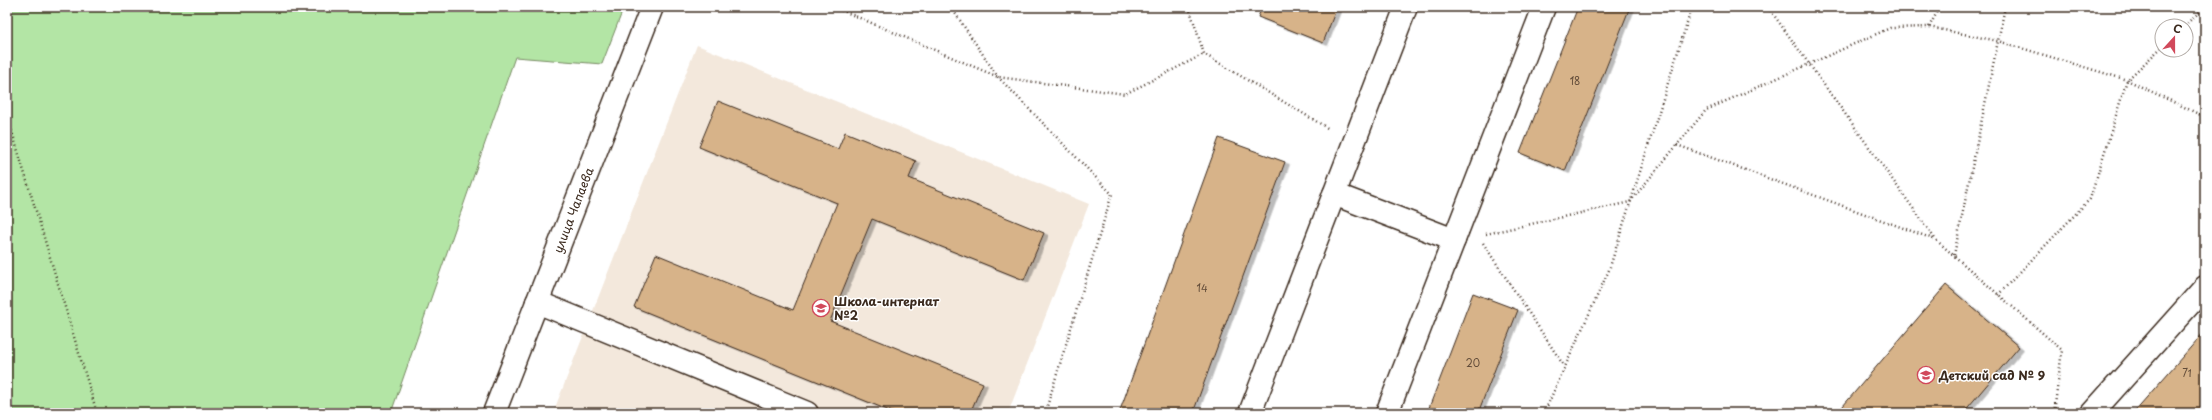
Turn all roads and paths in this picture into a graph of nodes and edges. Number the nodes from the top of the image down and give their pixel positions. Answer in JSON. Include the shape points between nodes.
{"nodes":[{"id":1,"x":652,"y":7,"type":"edge"},
{"id":2,"x":834,"y":7,"type":"edge"},
{"id":3,"x":951,"y":7,"type":"edge"},
{"id":4,"x":1189,"y":7,"type":"edge"},
{"id":5,"x":1406,"y":7,"type":"edge"},
{"id":6,"x":1544,"y":7,"type":"edge"},
{"id":7,"x":1692,"y":7,"type":"edge"},
{"id":8,"x":1768,"y":7,"type":"edge"},
{"id":9,"x":1940,"y":7,"type":"edge"},
{"id":10,"x":2005,"y":7,"type":"edge"},
{"id":11,"x":2204,"y":7,"type":"edge"},
{"id":12,"x":2192,"y":18,"type":"edge"},
{"id":13,"x":1929,"y":27,"type":"junction"},
{"id":14,"x":1998,"y":41,"type":"junction"},
{"id":15,"x":1204,"y":54,"type":"junction"},
{"id":16,"x":2154,"y":55,"type":"edge"},
{"id":17,"x":1808,"y":64,"type":"junction"},
{"id":18,"x":998,"y":77,"type":"junction"},
{"id":19,"x":2127,"y":80,"type":"junction"},
{"id":20,"x":7,"y":116,"type":"edge"},
{"id":21,"x":2205,"y":117,"type":"edge"},
{"id":22,"x":1354,"y":144,"type":"junction"},
{"id":23,"x":1677,"y":145,"type":"junction"},
{"id":24,"x":1334,"y":194,"type":"junction"},
{"id":25,"x":1630,"y":202,"type":"junction"},
{"id":26,"x":1478,"y":235,"type":"junction"},
{"id":27,"x":1454,"y":240,"type":"junction"},
{"id":28,"x":1936,"y":240,"type":"junction"},
{"id":29,"x":1954,"y":256,"type":"junction"},
{"id":30,"x":2205,"y":287,"type":"edge"},
{"id":31,"x":1998,"y":295,"type":"junction"},
{"id":32,"x":537,"y":302,"type":"junction"},
{"id":33,"x":1565,"y":366,"type":"junction"},
{"id":34,"x":97,"y":413,"type":"edge"},
{"id":35,"x":494,"y":413,"type":"edge"},
{"id":36,"x":807,"y":413,"type":"edge"},
{"id":37,"x":1045,"y":413,"type":"edge"},
{"id":38,"x":1250,"y":413,"type":"edge"},
{"id":39,"x":1387,"y":413,"type":"edge"},
{"id":40,"x":1544,"y":413,"type":"edge"},
{"id":41,"x":2054,"y":413,"type":"edge"},
{"id":42,"x":2092,"y":413,"type":"edge"}],
"edges":[{"from":1,"to":32,"type":"street","name":"улица Чапаева"},
{"from":2,"to":18,"type":"path"},
{"from":3,"to":18,"type":"path"},
{"from":4,"to":15,"type":"path"},
{"from":5,"to":22,"type":"street"},
{"from":6,"to":27,"type":"street"},
{"from":7,"to":25,"type":"path"},
{"from":8,"to":17,"type":"path"},
{"from":9,"to":13,"type":"path"},
{"from":10,"to":14,"type":"path"},
{"from":11,"to":12,"type":"path"},
{"from":13,"to":14,"type":"path"},
{"from":13,"to":17,"type":"path","via":[[1890,28]]},
{"from":14,"to":19,"type":"path"},
{"from":14,"to":29,"type":"path"},
{"from":15,"to":18,"type":"path","via":[[1125,94]]},
{"from":15,"to":22,"type":"path"},
{"from":16,"to":19,"type":"path"},
{"from":17,"to":23,"type":"path","via":[[1706,110]]},
{"from":17,"to":28,"type":"path"},
{"from":18,"to":37,"type":"path","via":[[1112,194]]},
{"from":19,"to":21,"type":"path"},
{"from":19,"to":31,"type":"path","via":[[2090,199]]},
{"from":20,"to":34,"type":"path"},
{"from":22,"to":24,"type":"street"},
{"from":23,"to":25,"type":"path"},
{"from":23,"to":28,"type":"path"},
{"from":24,"to":27,"type":"street"},
{"from":24,"to":38,"type":"street"},
{"from":25,"to":26,"type":"path"},
{"from":25,"to":33,"type":"path","via":[[1609,270]]},
{"from":26,"to":27,"type":"path"},
{"from":26,"to":33,"type":"path"},
{"from":27,"to":39,"type":"street"},
{"from":28,"to":29,"type":"path"},
{"from":29,"to":31,"type":"path"},
{"from":30,"to":42,"type":"street"},
{"from":31,"to":41,"type":"path","via":[[2062,350]]},
{"from":32,"to":35,"type":"street","name":"улица Чапаева"},
{"from":32,"to":36,"type":"street"},
{"from":33,"to":40,"type":"path"}]}
